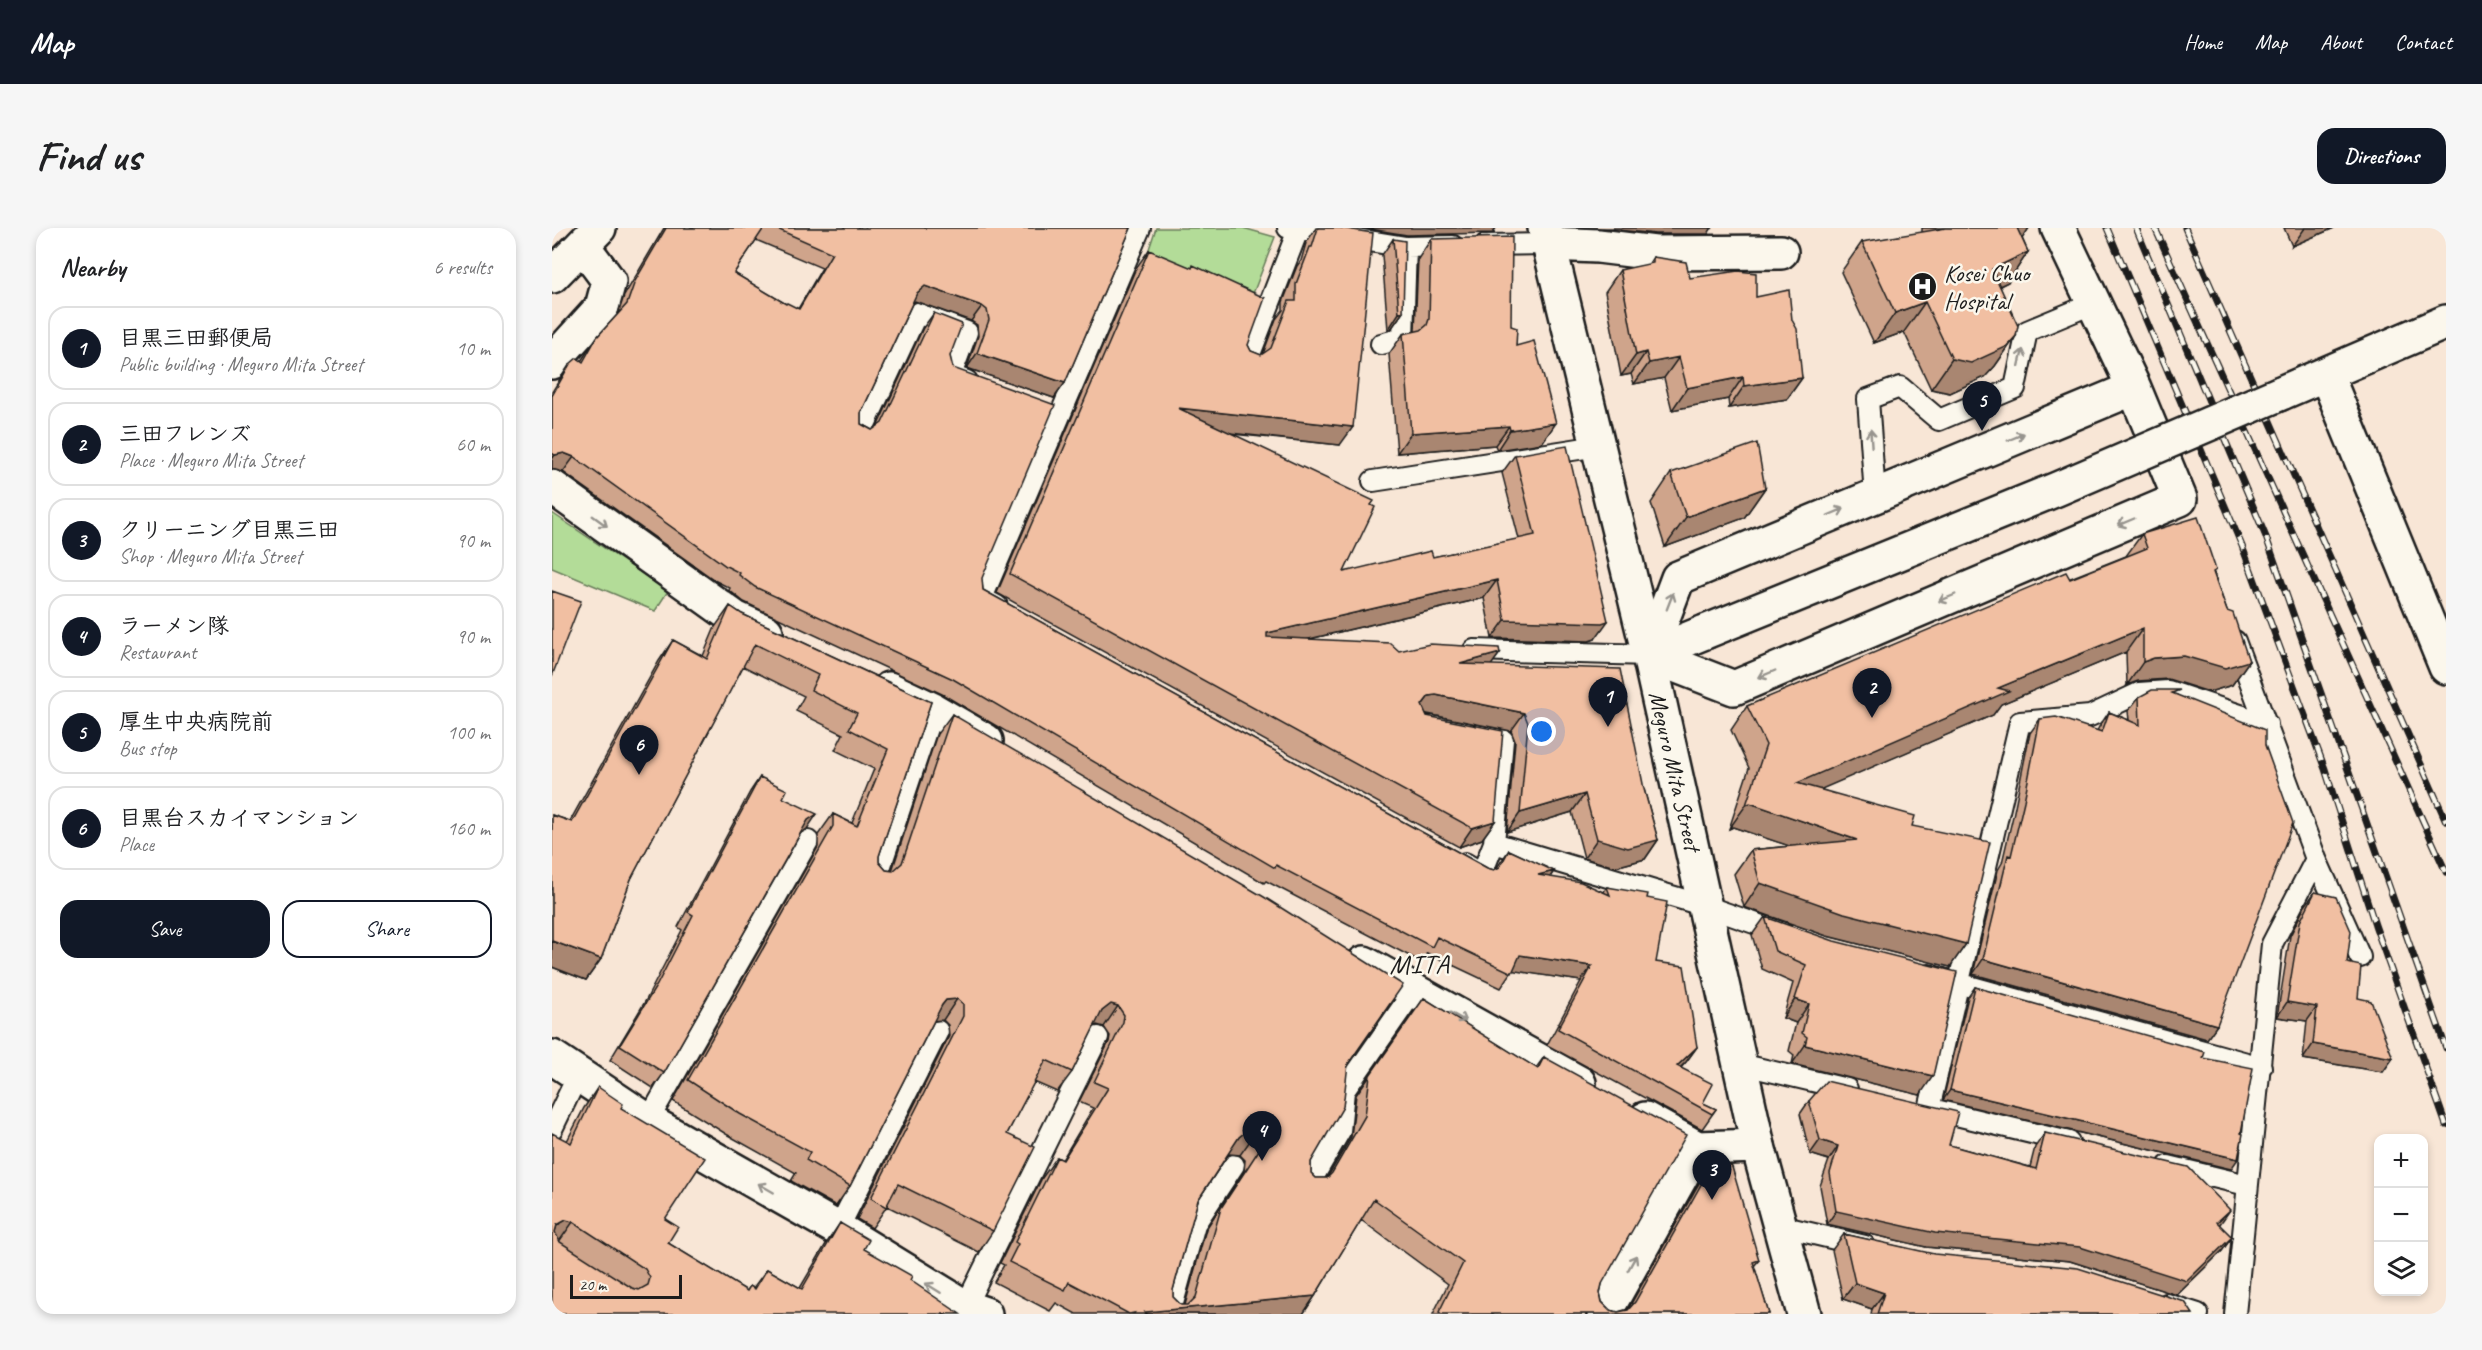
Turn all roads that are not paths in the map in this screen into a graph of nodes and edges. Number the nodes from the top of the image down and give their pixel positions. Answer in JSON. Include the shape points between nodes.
{"nodes":[{"id":1,"x":1140,"y":228,"type":"edge"},
{"id":2,"x":2058,"y":228,"type":"edge"},
{"id":3,"x":1293,"y":229,"type":"edge"},
{"id":4,"x":1547,"y":236,"type":"edge"},
{"id":5,"x":591,"y":237,"type":"edge"},
{"id":6,"x":1406,"y":247,"type":"junction"},
{"id":7,"x":1781,"y":252,"type":"dead end"},
{"id":8,"x":552,"y":276,"type":"edge"},
{"id":9,"x":2092,"y":303,"type":"junction"},
{"id":10,"x":2446,"y":322,"type":"edge"},
{"id":11,"x":1381,"y":344,"type":"dead end"},
{"id":12,"x":552,"y":362,"type":"edge"},
{"id":13,"x":1247,"y":362,"type":"edge"},
{"id":14,"x":2326,"y":374,"type":"junction"},
{"id":15,"x":984,"y":386,"type":"edge"},
{"id":16,"x":2134,"y":388,"type":"junction"},
{"id":17,"x":1039,"y":406,"type":"edge"},
{"id":18,"x":1060,"y":413,"type":"junction"},
{"id":19,"x":861,"y":433,"type":"edge"},
{"id":20,"x":1598,"y":446,"type":"junction"},
{"id":21,"x":1373,"y":481,"type":"dead end"},
{"id":22,"x":552,"y":487,"type":"edge"},
{"id":23,"x":1875,"y":496,"type":"junction"},
{"id":24,"x":1012,"y":614,"type":"edge"},
{"id":25,"x":2230,"y":627,"type":"edge"},
{"id":26,"x":798,"y":647,"type":"edge"},
{"id":27,"x":1451,"y":649,"type":"edge"},
{"id":28,"x":1649,"y":655,"type":"junction"},
{"id":29,"x":2446,"y":667,"type":"edge"},
{"id":30,"x":860,"y":676,"type":"edge"},
{"id":31,"x":933,"y":710,"type":"junction"},
{"id":32,"x":2267,"y":724,"type":"junction"},
{"id":33,"x":1456,"y":731,"type":"edge"},
{"id":34,"x":1015,"y":758,"type":"edge"},
{"id":35,"x":808,"y":841,"type":"edge"},
{"id":36,"x":1494,"y":843,"type":"junction"},
{"id":37,"x":1451,"y":856,"type":"edge"},
{"id":38,"x":2316,"y":859,"type":"junction"},
{"id":39,"x":876,"y":880,"type":"edge"},
{"id":40,"x":1705,"y":906,"type":"junction"},
{"id":41,"x":1802,"y":940,"type":"edge"},
{"id":42,"x":1342,"y":950,"type":"edge"},
{"id":43,"x":2360,"y":957,"type":"dead end"},
{"id":44,"x":1914,"y":971,"type":"edge"},
{"id":45,"x":1959,"y":982,"type":"junction"},
{"id":46,"x":1413,"y":992,"type":"junction"},
{"id":47,"x":938,"y":1031,"type":"edge"},
{"id":48,"x":1098,"y":1037,"type":"edge"},
{"id":49,"x":1740,"y":1064,"type":"junction"},
{"id":50,"x":565,"y":1066,"type":"edge"},
{"id":51,"x":2261,"y":1067,"type":"junction"},
{"id":52,"x":1862,"y":1093,"type":"edge"},
{"id":53,"x":1907,"y":1104,"type":"edge"},
{"id":54,"x":1929,"y":1109,"type":"junction"},
{"id":55,"x":648,"y":1121,"type":"junction"},
{"id":56,"x":552,"y":1129,"type":"edge"},
{"id":57,"x":1758,"y":1146,"type":"junction"},
{"id":58,"x":2088,"y":1147,"type":"edge"},
{"id":59,"x":1697,"y":1148,"type":"junction"},
{"id":60,"x":2145,"y":1160,"type":"edge"},
{"id":61,"x":1234,"y":1165,"type":"edge"},
{"id":62,"x":2247,"y":1185,"type":"junction"},
{"id":63,"x":1307,"y":1188,"type":"edge"},
{"id":64,"x":1780,"y":1226,"type":"junction"},
{"id":65,"x":838,"y":1229,"type":"junction"},
{"id":66,"x":1879,"y":1249,"type":"edge"},
{"id":67,"x":2144,"y":1297,"type":"edge"},
{"id":68,"x":975,"y":1311,"type":"edge"},
{"id":69,"x":1170,"y":1314,"type":"edge"},
{"id":70,"x":1604,"y":1314,"type":"edge"},
{"id":71,"x":1804,"y":1314,"type":"edge"},
{"id":72,"x":2198,"y":1314,"type":"edge"},
{"id":73,"x":2235,"y":1314,"type":"edge"}],
"edges":[{"from":1,"to":18,"type":"lane"},
{"from":2,"to":9,"type":"street"},
{"from":3,"to":6,"type":"lane"},
{"from":3,"to":13,"type":"lane"},
{"from":4,"to":6,"type":"lane"},
{"from":4,"to":7,"type":"street","via":[[1655,253]]},
{"from":4,"to":20,"type":"street","name":"Meguro Mita Street"},
{"from":5,"to":8,"type":"street"},
{"from":5,"to":12,"type":"street","via":[[609,280],[602,307]]},
{"from":6,"to":11,"type":"lane","via":[[1403,338]]},
{"from":9,"to":16,"type":"street"},
{"from":23,"to":9,"type":"lane","one_way":true,"via":[[1868,399],[1900,387],[1939,420],[2015,388],[2027,331]]},
{"from":10,"to":14,"type":"street"},
{"from":14,"to":28,"type":"street","bridge":true,"via":[[2057,489]]},
{"from":14,"to":29,"type":"street"},
{"from":15,"to":19,"type":"lane","via":[[951,375],[967,332],[917,313]]},
{"from":23,"to":16,"type":"street","one_way":true},
{"from":16,"to":28,"type":"street","one_way":true,"via":[[2184,510],[1734,688]]},
{"from":17,"to":18,"type":"lane"},
{"from":18,"to":24,"type":"lane","via":[[981,598]]},
{"from":20,"to":21,"type":"lane"},
{"from":20,"to":28,"type":"street","name":"Meguro Mita Street"},
{"from":22,"to":26,"type":"street","one_way":true,"via":[[735,618]]},
{"from":28,"to":23,"type":"street","one_way":true,"via":[[1678,578]]},
{"from":25,"to":32,"type":"lane"},
{"from":27,"to":28,"type":"lane"},
{"from":28,"to":40,"type":"street","name":"Meguro Mita Street"},
{"from":30,"to":31,"type":"street"},
{"from":31,"to":34,"type":"street"},
{"from":31,"to":39,"type":"lane"},
{"from":32,"to":38,"type":"lane"},
{"from":32,"to":45,"type":"lane","via":[[2168,691],[2139,693],[2090,716],[2020,722]]},
{"from":33,"to":36,"type":"lane","via":[[1503,740]]},
{"from":35,"to":55,"type":"lane"},
{"from":36,"to":37,"type":"lane","via":[[1482,873]]},
{"from":36,"to":40,"type":"lane"},
{"from":38,"to":43,"type":"lane"},
{"from":38,"to":51,"type":"lane","via":[[2272,944]]},
{"from":40,"to":41,"type":"lane"},
{"from":40,"to":49,"type":"street","name":"Meguro Mita Street"},
{"from":42,"to":46,"type":"street"},
{"from":44,"to":45,"type":"lane"},
{"from":45,"to":51,"type":"lane"},
{"from":45,"to":54,"type":"lane"},
{"from":46,"to":59,"type":"street","one_way":true},
{"from":46,"to":63,"type":"lane","via":[[1344,1091],[1340,1131]]},
{"from":47,"to":65,"type":"lane"},
{"from":48,"to":68,"type":"lane"},
{"from":49,"to":52,"type":"lane"},
{"from":49,"to":57,"type":"street","name":"Meguro Mita Street"},
{"from":50,"to":55,"type":"street"},
{"from":50,"to":56,"type":"lane"},
{"from":51,"to":62,"type":"lane"},
{"from":53,"to":54,"type":"lane"},
{"from":54,"to":58,"type":"lane"},
{"from":65,"to":55,"type":"street","one_way":true},
{"from":57,"to":59,"type":"street"},
{"from":57,"to":64,"type":"street","name":"Meguro Mita Street"},
{"from":70,"to":59,"type":"street","one_way":true},
{"from":60,"to":62,"type":"lane"},
{"from":61,"to":69,"type":"lane","via":[[1195,1224]]},
{"from":62,"to":73,"type":"lane"},
{"from":64,"to":66,"type":"lane"},
{"from":64,"to":71,"type":"street","name":"Meguro Mita Street"},
{"from":68,"to":65,"type":"street","one_way":true},
{"from":67,"to":72,"type":"lane"}]}
